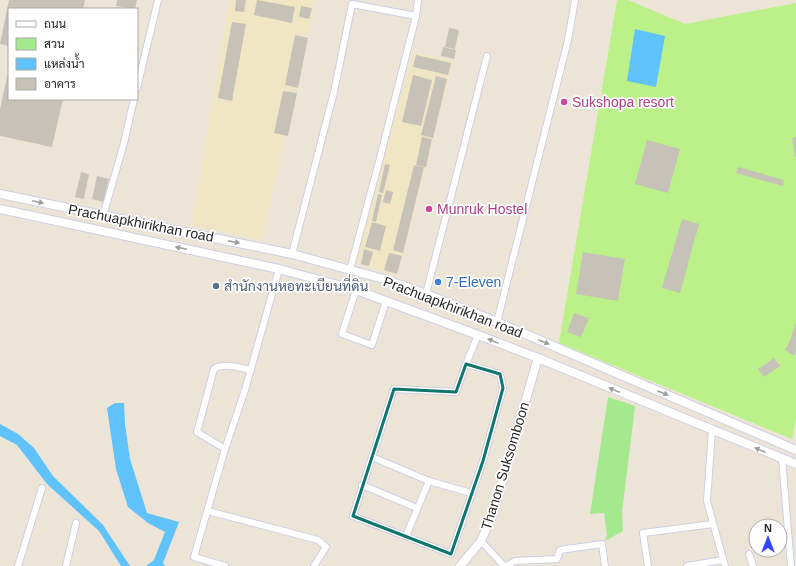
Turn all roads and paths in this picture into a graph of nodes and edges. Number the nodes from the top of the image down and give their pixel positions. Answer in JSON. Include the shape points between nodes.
{"nodes":[{"id":1,"x":158,"y":0,"type":"edge"},
{"id":2,"x":418,"y":0,"type":"edge"},
{"id":3,"x":575,"y":0,"type":"edge"},
{"id":4,"x":416,"y":16,"type":"junction"},
{"id":5,"x":488,"y":56,"type":"dead end"},
{"id":6,"x":138,"y":84,"type":"edge"},
{"id":7,"x":134,"y":100,"type":"edge"},
{"id":8,"x":0,"y":194,"type":"edge"},
{"id":9,"x":0,"y":209,"type":"edge"},
{"id":10,"x":103,"y":216,"type":"junction"},
{"id":11,"x":292,"y":254,"type":"junction"},
{"id":12,"x":279,"y":269,"type":"junction"},
{"id":13,"x":350,"y":270,"type":"junction"},
{"id":14,"x":356,"y":290,"type":"junction"},
{"id":15,"x":426,"y":294,"type":"junction"},
{"id":16,"x":386,"y":301,"type":"junction"},
{"id":17,"x":497,"y":322,"type":"junction"},
{"id":18,"x":478,"y":335,"type":"junction"},
{"id":19,"x":538,"y":358,"type":"junction"},
{"id":20,"x":466,"y":364,"type":"junction"},
{"id":21,"x":251,"y":370,"type":"junction"},
{"id":22,"x":712,"y":430,"type":"junction"},
{"id":23,"x":226,"y":449,"type":"junction"},
{"id":24,"x":796,"y":450,"type":"edge"},
{"id":25,"x":372,"y":458,"type":"junction"},
{"id":26,"x":782,"y":459,"type":"junction"},
{"id":27,"x":796,"y":464,"type":"edge"},
{"id":28,"x":429,"y":481,"type":"junction"},
{"id":29,"x":362,"y":485,"type":"junction"},
{"id":30,"x":42,"y":488,"type":"dead end"},
{"id":31,"x":471,"y":493,"type":"junction"},
{"id":32,"x":417,"y":508,"type":"junction"},
{"id":33,"x":208,"y":511,"type":"junction"},
{"id":34,"x":76,"y":523,"type":"dead end"},
{"id":35,"x":713,"y":524,"type":"junction"},
{"id":36,"x":406,"y":536,"type":"junction"},
{"id":37,"x":481,"y":541,"type":"junction"},
{"id":38,"x":557,"y":559,"type":"junction"},
{"id":39,"x":724,"y":563,"type":"edge"},
{"id":40,"x":18,"y":566,"type":"edge"},
{"id":41,"x":66,"y":566,"type":"edge"},
{"id":42,"x":224,"y":566,"type":"edge"},
{"id":43,"x":314,"y":566,"type":"edge"},
{"id":44,"x":460,"y":566,"type":"edge"},
{"id":45,"x":506,"y":566,"type":"edge"},
{"id":46,"x":558,"y":566,"type":"edge"},
{"id":47,"x":605,"y":566,"type":"edge"},
{"id":48,"x":648,"y":566,"type":"edge"},
{"id":49,"x":687,"y":566,"type":"edge"},
{"id":50,"x":791,"y":566,"type":"edge"}],
"edges":[{"from":1,"to":6,"type":"street"},
{"from":2,"to":4,"type":"street"},
{"from":3,"to":17,"type":"street","via":[[568,40]]},
{"from":4,"to":11,"type":"street","via":[[352,4],[334,92]]},
{"from":4,"to":13,"type":"street"},
{"from":5,"to":15,"type":"street"},
{"from":7,"to":10,"type":"street"},
{"from":8,"to":10,"type":"main road","name":"Prachuapkhirikhan road","one_way":true},
{"from":12,"to":9,"type":"main road","name":"Prachuapkhirikhan road","one_way":true},
{"from":10,"to":11,"type":"main road","name":"Prachuapkhirikhan road","one_way":true},
{"from":11,"to":13,"type":"main road","name":"Prachuapkhirikhan road"},
{"from":12,"to":14,"type":"main road","name":"Prachuapkhirikhan road"},
{"from":12,"to":21,"type":"street"},
{"from":13,"to":15,"type":"main road","name":"Prachuapkhirikhan road"},
{"from":14,"to":16,"type":"main road","name":"Prachuapkhirikhan road"},
{"from":14,"to":16,"type":"street","via":[[342,334],[372,345]]},
{"from":15,"to":17,"type":"main road","name":"Prachuapkhirikhan road"},
{"from":16,"to":18,"type":"main road","name":"Prachuapkhirikhan road"},
{"from":17,"to":24,"type":"main road","name":"Prachuapkhirikhan road","one_way":true},
{"from":19,"to":18,"type":"main road","name":"Prachuapkhirikhan road","one_way":true},
{"from":18,"to":20,"type":"street"},
{"from":22,"to":19,"type":"main road","name":"Prachuapkhirikhan road","one_way":true},
{"from":19,"to":37,"type":"main road","name":"Thanon Suksomboon","via":[[492,516]]},
{"from":20,"to":25,"type":"street","via":[[456,392],[394,389]]},
{"from":20,"to":31,"type":"street","via":[[500,374],[503,388],[483,461]]},
{"from":21,"to":23,"type":"street"},
{"from":21,"to":23,"type":"street","via":[[225,366],[214,369],[197,432]]},
{"from":26,"to":22,"type":"main road","name":"Prachuapkhirikhan road","one_way":true},
{"from":22,"to":35,"type":"street","via":[[707,501]]},
{"from":23,"to":33,"type":"street"},
{"from":25,"to":28,"type":"street"},
{"from":25,"to":29,"type":"street"},
{"from":26,"to":27,"type":"main road","name":"Prachuapkhirikhan road"},
{"from":26,"to":50,"type":"street"},
{"from":28,"to":31,"type":"street"},
{"from":28,"to":32,"type":"street"},
{"from":29,"to":32,"type":"street"},
{"from":29,"to":36,"type":"street","via":[[353,516]]},
{"from":30,"to":40,"type":"street"},
{"from":31,"to":36,"type":"street","via":[[451,554]]},
{"from":32,"to":36,"type":"street"},
{"from":33,"to":42,"type":"street","via":[[194,558]]},
{"from":33,"to":43,"type":"street","via":[[318,540],[326,547]]},
{"from":34,"to":41,"type":"street"},
{"from":35,"to":39,"type":"street"},
{"from":35,"to":48,"type":"street","via":[[643,533]]},
{"from":37,"to":44,"type":"main road","name":"Thanon Suksomboon"},
{"from":37,"to":45,"type":"street"},
{"from":38,"to":45,"type":"street","via":[[515,561]]},
{"from":38,"to":46,"type":"street"},
{"from":38,"to":47,"type":"street","via":[[560,550],[602,544]]},
{"from":39,"to":49,"type":"street"}]}
